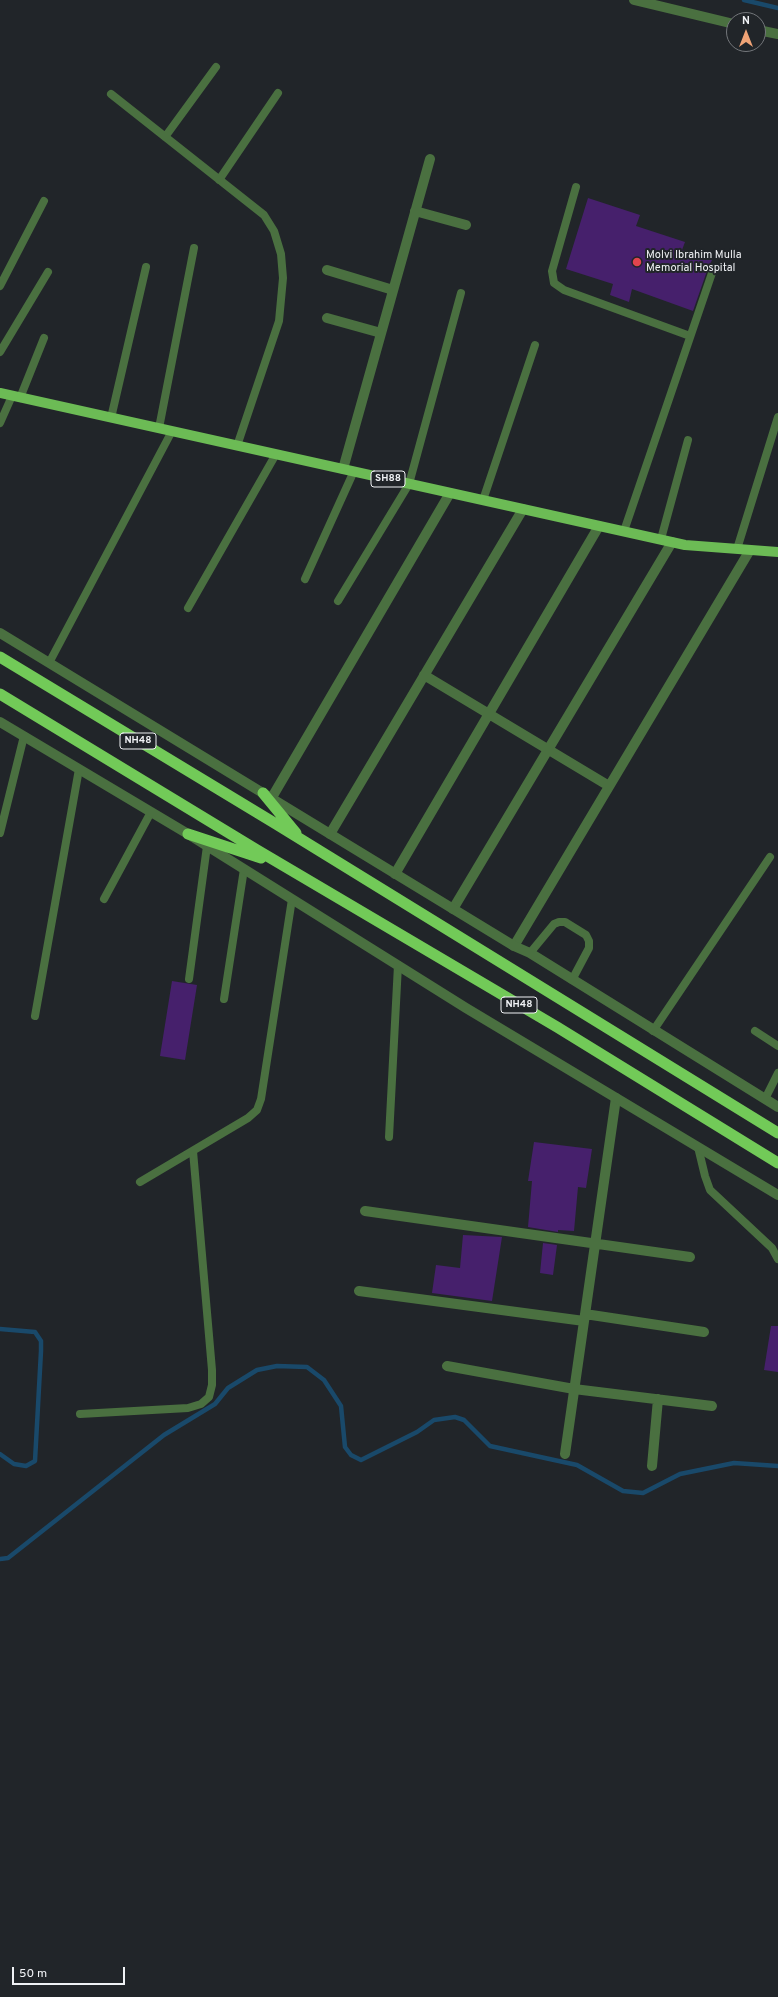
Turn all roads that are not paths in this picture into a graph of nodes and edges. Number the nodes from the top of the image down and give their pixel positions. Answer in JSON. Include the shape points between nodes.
{"nodes":[{"id":1,"x":634,"y":0,"type":"edge"},
{"id":2,"x":726,"y":22,"type":"edge"},
{"id":3,"x":766,"y":32,"type":"edge"},
{"id":4,"x":778,"y":34,"type":"edge"},
{"id":5,"x":216,"y":67,"type":"dead end"},
{"id":6,"x":278,"y":93,"type":"dead end"},
{"id":7,"x":112,"y":94,"type":"dead end"},
{"id":8,"x":165,"y":137,"type":"junction"},
{"id":9,"x":430,"y":159,"type":"dead end"},
{"id":10,"x":219,"y":180,"type":"junction"},
{"id":11,"x":576,"y":187,"type":"dead end"},
{"id":12,"x":44,"y":201,"type":"dead end"},
{"id":13,"x":415,"y":212,"type":"junction"},
{"id":14,"x":466,"y":226,"type":"dead end"},
{"id":15,"x":194,"y":248,"type":"dead end"},
{"id":16,"x":146,"y":267,"type":"dead end"},
{"id":17,"x":327,"y":270,"type":"dead end"},
{"id":18,"x":713,"y":270,"type":"dead end"},
{"id":19,"x":48,"y":272,"type":"dead end"},
{"id":20,"x":0,"y":286,"type":"edge"},
{"id":21,"x":393,"y":290,"type":"junction"},
{"id":22,"x":461,"y":293,"type":"dead end"},
{"id":23,"x":327,"y":318,"type":"dead end"},
{"id":24,"x":381,"y":333,"type":"junction"},
{"id":25,"x":690,"y":336,"type":"junction"},
{"id":26,"x":44,"y":338,"type":"dead end"},
{"id":27,"x":535,"y":345,"type":"dead end"},
{"id":28,"x":0,"y":352,"type":"edge"},
{"id":29,"x":0,"y":393,"type":"edge"},
{"id":30,"x":16,"y":397,"type":"junction"},
{"id":31,"x":778,"y":417,"type":"edge"},
{"id":32,"x":112,"y":418,"type":"junction"},
{"id":33,"x":0,"y":423,"type":"edge"},
{"id":34,"x":160,"y":428,"type":"junction"},
{"id":35,"x":172,"y":431,"type":"junction"},
{"id":36,"x":688,"y":440,"type":"dead end"},
{"id":37,"x":237,"y":446,"type":"junction"},
{"id":38,"x":276,"y":454,"type":"junction"},
{"id":39,"x":343,"y":469,"type":"junction"},
{"id":40,"x":354,"y":472,"type":"junction"},
{"id":41,"x":409,"y":484,"type":"junction"},
{"id":42,"x":450,"y":492,"type":"junction"},
{"id":43,"x":483,"y":500,"type":"junction"},
{"id":44,"x":523,"y":509,"type":"junction"},
{"id":45,"x":599,"y":526,"type":"junction"},
{"id":46,"x":624,"y":531,"type":"junction"},
{"id":47,"x":661,"y":539,"type":"junction"},
{"id":48,"x":672,"y":542,"type":"junction"},
{"id":49,"x":737,"y":549,"type":"junction"},
{"id":50,"x":750,"y":550,"type":"junction"},
{"id":51,"x":778,"y":552,"type":"edge"},
{"id":52,"x":305,"y":579,"type":"dead end"},
{"id":53,"x":338,"y":601,"type":"dead end"},
{"id":54,"x":188,"y":608,"type":"dead end"},
{"id":55,"x":0,"y":633,"type":"edge"},
{"id":56,"x":0,"y":657,"type":"edge"},
{"id":57,"x":49,"y":663,"type":"junction"},
{"id":58,"x":424,"y":675,"type":"junction"},
{"id":59,"x":0,"y":694,"type":"edge"},
{"id":60,"x":489,"y":714,"type":"junction"},
{"id":61,"x":0,"y":722,"type":"edge"},
{"id":62,"x":24,"y":736,"type":"junction"},
{"id":63,"x":548,"y":749,"type":"junction"},
{"id":64,"x":79,"y":769,"type":"junction"},
{"id":65,"x":609,"y":786,"type":"junction"},
{"id":66,"x":267,"y":796,"type":"junction"},
{"id":67,"x":151,"y":812,"type":"junction"},
{"id":68,"x":0,"y":833,"type":"edge"},
{"id":69,"x":188,"y":834,"type":"junction"},
{"id":70,"x":330,"y":834,"type":"junction"},
{"id":71,"x":302,"y":840,"type":"junction"},
{"id":72,"x":207,"y":846,"type":"junction"},
{"id":73,"x":770,"y":857,"type":"dead end"},
{"id":74,"x":281,"y":864,"type":"junction"},
{"id":75,"x":244,"y":869,"type":"junction"},
{"id":76,"x":394,"y":874,"type":"junction"},
{"id":77,"x":104,"y":899,"type":"dead end"},
{"id":78,"x":292,"y":899,"type":"junction"},
{"id":79,"x":453,"y":909,"type":"junction"},
{"id":80,"x":514,"y":946,"type":"junction"},
{"id":81,"x":530,"y":953,"type":"junction"},
{"id":82,"x":398,"y":965,"type":"junction"},
{"id":83,"x":189,"y":979,"type":"dead end"},
{"id":84,"x":572,"y":980,"type":"junction"},
{"id":85,"x":224,"y":999,"type":"dead end"},
{"id":86,"x":35,"y":1016,"type":"dead end"},
{"id":87,"x":653,"y":1031,"type":"junction"},
{"id":88,"x":755,"y":1031,"type":"dead end"},
{"id":89,"x":778,"y":1046,"type":"edge"},
{"id":90,"x":778,"y":1073,"type":"edge"},
{"id":91,"x":616,"y":1098,"type":"junction"},
{"id":92,"x":765,"y":1099,"type":"junction"},
{"id":93,"x":778,"y":1107,"type":"edge"},
{"id":94,"x":778,"y":1133,"type":"edge"},
{"id":95,"x":389,"y":1137,"type":"dead end"},
{"id":96,"x":698,"y":1147,"type":"junction"},
{"id":97,"x":193,"y":1151,"type":"junction"},
{"id":98,"x":778,"y":1163,"type":"edge"},
{"id":99,"x":140,"y":1182,"type":"dead end"},
{"id":100,"x":778,"y":1195,"type":"edge"},
{"id":101,"x":365,"y":1211,"type":"dead end"},
{"id":102,"x":595,"y":1242,"type":"junction"},
{"id":103,"x":690,"y":1257,"type":"dead end"},
{"id":104,"x":778,"y":1259,"type":"edge"},
{"id":105,"x":360,"y":1291,"type":"dead end"},
{"id":106,"x":584,"y":1318,"type":"junction"},
{"id":107,"x":704,"y":1332,"type":"dead end"},
{"id":108,"x":447,"y":1366,"type":"dead end"},
{"id":109,"x":574,"y":1388,"type":"junction"},
{"id":110,"x":658,"y":1399,"type":"junction"},
{"id":111,"x":712,"y":1406,"type":"dead end"},
{"id":112,"x":80,"y":1414,"type":"dead end"},
{"id":113,"x":565,"y":1454,"type":"dead end"},
{"id":114,"x":652,"y":1466,"type":"dead end"}],
"edges":[{"from":1,"to":2,"type":"street"},
{"from":3,"to":4,"type":"street"},
{"from":5,"to":8,"type":"lane"},
{"from":6,"to":10,"type":"lane"},
{"from":7,"to":8,"type":"lane"},
{"from":8,"to":10,"type":"lane"},
{"from":9,"to":13,"type":"street"},
{"from":10,"to":37,"type":"lane","via":[[264,216],[274,231],[281,254],[283,278],[279,321]]},
{"from":11,"to":25,"type":"lane","via":[[552,271],[554,283],[564,290]]},
{"from":12,"to":20,"type":"lane"},
{"from":13,"to":14,"type":"street"},
{"from":13,"to":21,"type":"street"},
{"from":15,"to":34,"type":"lane"},
{"from":16,"to":32,"type":"lane"},
{"from":17,"to":21,"type":"street"},
{"from":18,"to":25,"type":"lane"},
{"from":19,"to":28,"type":"lane"},
{"from":21,"to":24,"type":"street"},
{"from":22,"to":41,"type":"lane"},
{"from":23,"to":24,"type":"street"},
{"from":24,"to":39,"type":"street"},
{"from":25,"to":46,"type":"lane"},
{"from":26,"to":30,"type":"lane"},
{"from":27,"to":43,"type":"lane"},
{"from":29,"to":30,"type":"main road","number":"SH88"},
{"from":30,"to":32,"type":"main road","number":"SH88"},
{"from":30,"to":33,"type":"lane"},
{"from":31,"to":49,"type":"lane"},
{"from":32,"to":34,"type":"main road","number":"SH88"},
{"from":34,"to":35,"type":"main road","number":"SH88"},
{"from":35,"to":37,"type":"main road","number":"SH88"},
{"from":35,"to":57,"type":"lane"},
{"from":36,"to":47,"type":"lane"},
{"from":37,"to":38,"type":"main road","number":"SH88"},
{"from":38,"to":39,"type":"main road","number":"SH88"},
{"from":38,"to":54,"type":"lane"},
{"from":39,"to":40,"type":"main road","number":"SH88"},
{"from":40,"to":41,"type":"main road","number":"SH88"},
{"from":40,"to":52,"type":"lane"},
{"from":41,"to":42,"type":"main road","number":"SH88"},
{"from":41,"to":53,"type":"lane"},
{"from":42,"to":43,"type":"main road","number":"SH88"},
{"from":42,"to":66,"type":"street"},
{"from":43,"to":44,"type":"main road","number":"SH88"},
{"from":44,"to":45,"type":"main road","number":"SH88"},
{"from":44,"to":58,"type":"street"},
{"from":45,"to":46,"type":"main road","number":"SH88"},
{"from":45,"to":60,"type":"street"},
{"from":46,"to":47,"type":"main road","number":"SH88"},
{"from":47,"to":48,"type":"main road","number":"SH88"},
{"from":48,"to":49,"type":"main road","number":"SH88"},
{"from":48,"to":63,"type":"street"},
{"from":49,"to":50,"type":"main road","number":"SH88"},
{"from":50,"to":51,"type":"main road","number":"SH88"},
{"from":50,"to":65,"type":"street"},
{"from":55,"to":57,"type":"street"},
{"from":56,"to":71,"type":"highway","number":"NH48"},
{"from":57,"to":66,"type":"street"},
{"from":58,"to":60,"type":"street"},
{"from":58,"to":70,"type":"street"},
{"from":59,"to":74,"type":"highway","number":"NH48"},
{"from":60,"to":63,"type":"street"},
{"from":60,"to":76,"type":"street"},
{"from":61,"to":62,"type":"street"},
{"from":62,"to":64,"type":"street"},
{"from":62,"to":68,"type":"lane"},
{"from":63,"to":65,"type":"street"},
{"from":63,"to":79,"type":"street"},
{"from":64,"to":67,"type":"street"},
{"from":64,"to":86,"type":"lane"},
{"from":65,"to":80,"type":"street"},
{"from":66,"to":70,"type":"street"},
{"from":66,"to":71,"type":"highway"},
{"from":67,"to":69,"type":"street"},
{"from":67,"to":77,"type":"lane"},
{"from":69,"to":72,"type":"street"},
{"from":69,"to":74,"type":"highway"},
{"from":70,"to":76,"type":"street"},
{"from":71,"to":94,"type":"highway","number":"NH48"},
{"from":72,"to":75,"type":"street"},
{"from":72,"to":83,"type":"lane"},
{"from":73,"to":87,"type":"lane"},
{"from":74,"to":98,"type":"highway","number":"NH48","via":[[557,1027]]},
{"from":75,"to":78,"type":"street"},
{"from":75,"to":85,"type":"lane"},
{"from":76,"to":79,"type":"street"},
{"from":78,"to":82,"type":"street"},
{"from":78,"to":97,"type":"lane","via":[[261,1099],[257,1110]]},
{"from":79,"to":80,"type":"street"},
{"from":80,"to":81,"type":"street"},
{"from":81,"to":84,"type":"street"},
{"from":81,"to":84,"type":"lane","via":[[554,924],[559,922],[565,922],[586,935],[589,948]]},
{"from":82,"to":91,"type":"street"},
{"from":82,"to":95,"type":"lane"},
{"from":84,"to":87,"type":"street"},
{"from":87,"to":92,"type":"street"},
{"from":88,"to":89,"type":"lane"},
{"from":90,"to":92,"type":"lane"},
{"from":91,"to":96,"type":"street"},
{"from":91,"to":102,"type":"street"},
{"from":92,"to":93,"type":"street"},
{"from":96,"to":100,"type":"street"},
{"from":96,"to":104,"type":"lane","via":[[710,1190],[772,1248]]},
{"from":97,"to":99,"type":"lane"},
{"from":97,"to":112,"type":"lane","via":[[212,1370],[209,1397],[201,1404],[188,1408]]},
{"from":101,"to":102,"type":"street"},
{"from":102,"to":103,"type":"street"},
{"from":102,"to":106,"type":"street"},
{"from":105,"to":106,"type":"street"},
{"from":106,"to":107,"type":"street"},
{"from":106,"to":109,"type":"street"},
{"from":108,"to":109,"type":"street"},
{"from":109,"to":110,"type":"street"},
{"from":109,"to":113,"type":"street"},
{"from":110,"to":111,"type":"street"},
{"from":110,"to":114,"type":"street"}]}
